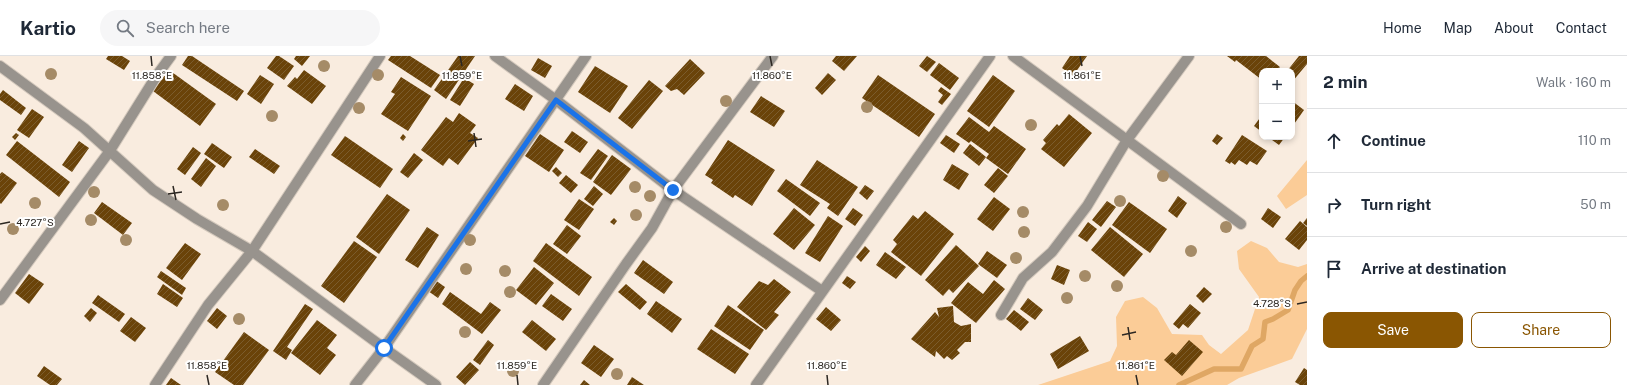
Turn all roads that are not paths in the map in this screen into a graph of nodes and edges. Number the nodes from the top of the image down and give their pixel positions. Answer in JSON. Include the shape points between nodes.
{"nodes":[{"id":1,"x":171,"y":56,"type":"edge"},
{"id":2,"x":380,"y":56,"type":"edge"},
{"id":3,"x":495,"y":56,"type":"edge"},
{"id":4,"x":586,"y":56,"type":"edge"},
{"id":5,"x":772,"y":56,"type":"edge"},
{"id":6,"x":990,"y":56,"type":"edge"},
{"id":7,"x":1013,"y":56,"type":"edge"},
{"id":8,"x":1189,"y":56,"type":"edge"},
{"id":9,"x":0,"y":66,"type":"edge"},
{"id":10,"x":556,"y":100,"type":"junction"},
{"id":11,"x":1127,"y":140,"type":"junction"},
{"id":12,"x":109,"y":152,"type":"junction"},
{"id":13,"x":673,"y":190,"type":"junction"},
{"id":14,"x":1241,"y":224,"type":"dead end"},
{"id":15,"x":252,"y":251,"type":"junction"},
{"id":16,"x":822,"y":291,"type":"junction"},
{"id":17,"x":0,"y":300,"type":"edge"},
{"id":18,"x":1001,"y":315,"type":"dead end"},
{"id":19,"x":384,"y":348,"type":"junction"},
{"id":20,"x":155,"y":385,"type":"edge"},
{"id":21,"x":355,"y":385,"type":"edge"},
{"id":22,"x":436,"y":385,"type":"edge"},
{"id":23,"x":543,"y":385,"type":"edge"},
{"id":24,"x":756,"y":385,"type":"edge"}],
"edges":[{"from":1,"to":12,"type":"street"},
{"from":2,"to":15,"type":"street"},
{"from":3,"to":10,"type":"street"},
{"from":4,"to":10,"type":"street"},
{"from":5,"to":13,"type":"street"},
{"from":6,"to":16,"type":"street"},
{"from":7,"to":11,"type":"street"},
{"from":8,"to":11,"type":"street"},
{"from":9,"to":12,"type":"street","via":[[84,128]]},
{"from":10,"to":13,"type":"street"},
{"from":10,"to":19,"type":"street"},
{"from":11,"to":14,"type":"street"},
{"from":11,"to":18,"type":"street","via":[[1087,206],[1052,252],[1023,278]]},
{"from":12,"to":15,"type":"street","via":[[153,190]]},
{"from":12,"to":17,"type":"street"},
{"from":13,"to":16,"type":"street"},
{"from":13,"to":23,"type":"street","via":[[652,228]]},
{"from":15,"to":19,"type":"street"},
{"from":15,"to":20,"type":"street","via":[[208,305]]},
{"from":16,"to":24,"type":"street"},
{"from":19,"to":21,"type":"street"},
{"from":19,"to":22,"type":"street"}]}
